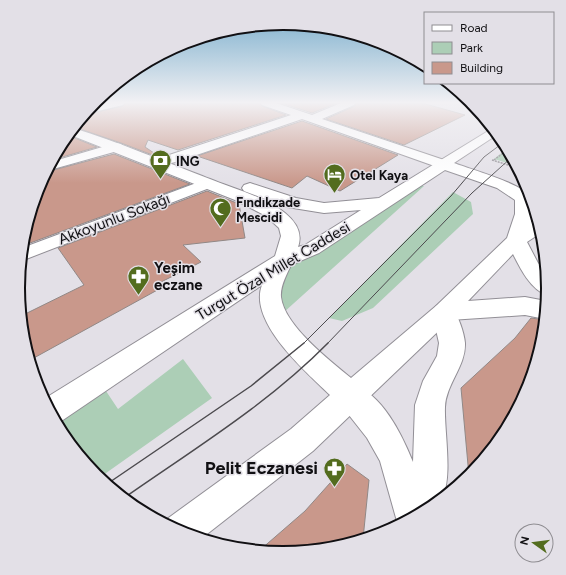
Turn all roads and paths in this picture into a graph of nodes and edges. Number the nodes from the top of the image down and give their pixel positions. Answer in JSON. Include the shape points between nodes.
{"nodes":[{"id":1,"x":89,"y":130,"type":"edge"},
{"id":2,"x":267,"y":130,"type":"edge"},
{"id":3,"x":341,"y":130,"type":"edge"},
{"id":4,"x":76,"y":133,"type":"edge"},
{"id":5,"x":491,"y":134,"type":"edge"},
{"id":6,"x":122,"y":145,"type":"junction"},
{"id":7,"x":466,"y":150,"type":"junction"},
{"id":8,"x":503,"y":153,"type":"dead end"},
{"id":9,"x":172,"y":159,"type":"junction"},
{"id":10,"x":493,"y":161,"type":"junction"},
{"id":11,"x":57,"y":164,"type":"edge"},
{"id":12,"x":445,"y":165,"type":"junction"},
{"id":13,"x":510,"y":166,"type":"edge"},
{"id":14,"x":207,"y":184,"type":"junction"},
{"id":15,"x":386,"y":202,"type":"junction"},
{"id":16,"x":534,"y":229,"type":"edge"},
{"id":17,"x":516,"y":240,"type":"junction"},
{"id":18,"x":27,"y":253,"type":"edge"},
{"id":19,"x":282,"y":261,"type":"junction"},
{"id":20,"x":540,"y":279,"type":"edge"},
{"id":21,"x":540,"y":309,"type":"edge"},
{"id":22,"x":444,"y":312,"type":"junction"},
{"id":23,"x":351,"y":396,"type":"junction"},
{"id":24,"x":56,"y":408,"type":"edge"},
{"id":25,"x":422,"y":504,"type":"edge"},
{"id":26,"x":411,"y":511,"type":"edge"},
{"id":27,"x":187,"y":527,"type":"edge"}],
"edges":[{"from":1,"to":6,"type":"main road"},
{"from":2,"to":9,"type":"main road"},
{"from":3,"to":12,"type":"main road"},
{"from":4,"to":6,"type":"main road"},
{"from":5,"to":7,"type":"main road","name":"Turgut Özal Millet Caddesi"},
{"from":6,"to":9,"type":"main road"},
{"from":6,"to":11,"type":"main road"},
{"from":6,"to":14,"type":"main road"},
{"from":7,"to":10,"type":"path"},
{"from":7,"to":12,"type":"main road","name":"Turgut Özal Millet Caddesi"},
{"from":8,"to":10,"type":"path"},
{"from":9,"to":15,"type":"main road","via":[[293,203],[324,208]]},
{"from":10,"to":13,"type":"path"},
{"from":12,"to":15,"type":"main road","name":"Turgut Özal Millet Caddesi"},
{"from":12,"to":17,"type":"main road","via":[[497,183],[523,198],[525,215]]},
{"from":14,"to":18,"type":"main road","name":"Akkoyunlu Sokağı"},
{"from":14,"to":19,"type":"main road","via":[[257,204],[274,213],[286,224],[291,236]]},
{"from":15,"to":19,"type":"main road","name":"Turgut Özal Millet Caddesi","via":[[312,249]]},
{"from":16,"to":17,"type":"main road"},
{"from":17,"to":20,"type":"main road","via":[[530,267]]},
{"from":17,"to":22,"type":"main road"},
{"from":19,"to":23,"type":"main road","via":[[273,281],[270,298],[274,313],[311,360]]},
{"from":19,"to":24,"type":"main road","name":"Turgut Özal Millet Caddesi"},
{"from":21,"to":22,"type":"main road","via":[[525,306]]},
{"from":22,"to":23,"type":"main road"},
{"from":22,"to":25,"type":"main road","via":[[452,343],[450,359],[437,380],[430,405],[430,477]]},
{"from":23,"to":26,"type":"main road","via":[[370,416],[385,440],[408,492]]},
{"from":23,"to":27,"type":"main road","via":[[302,440]]}]}
